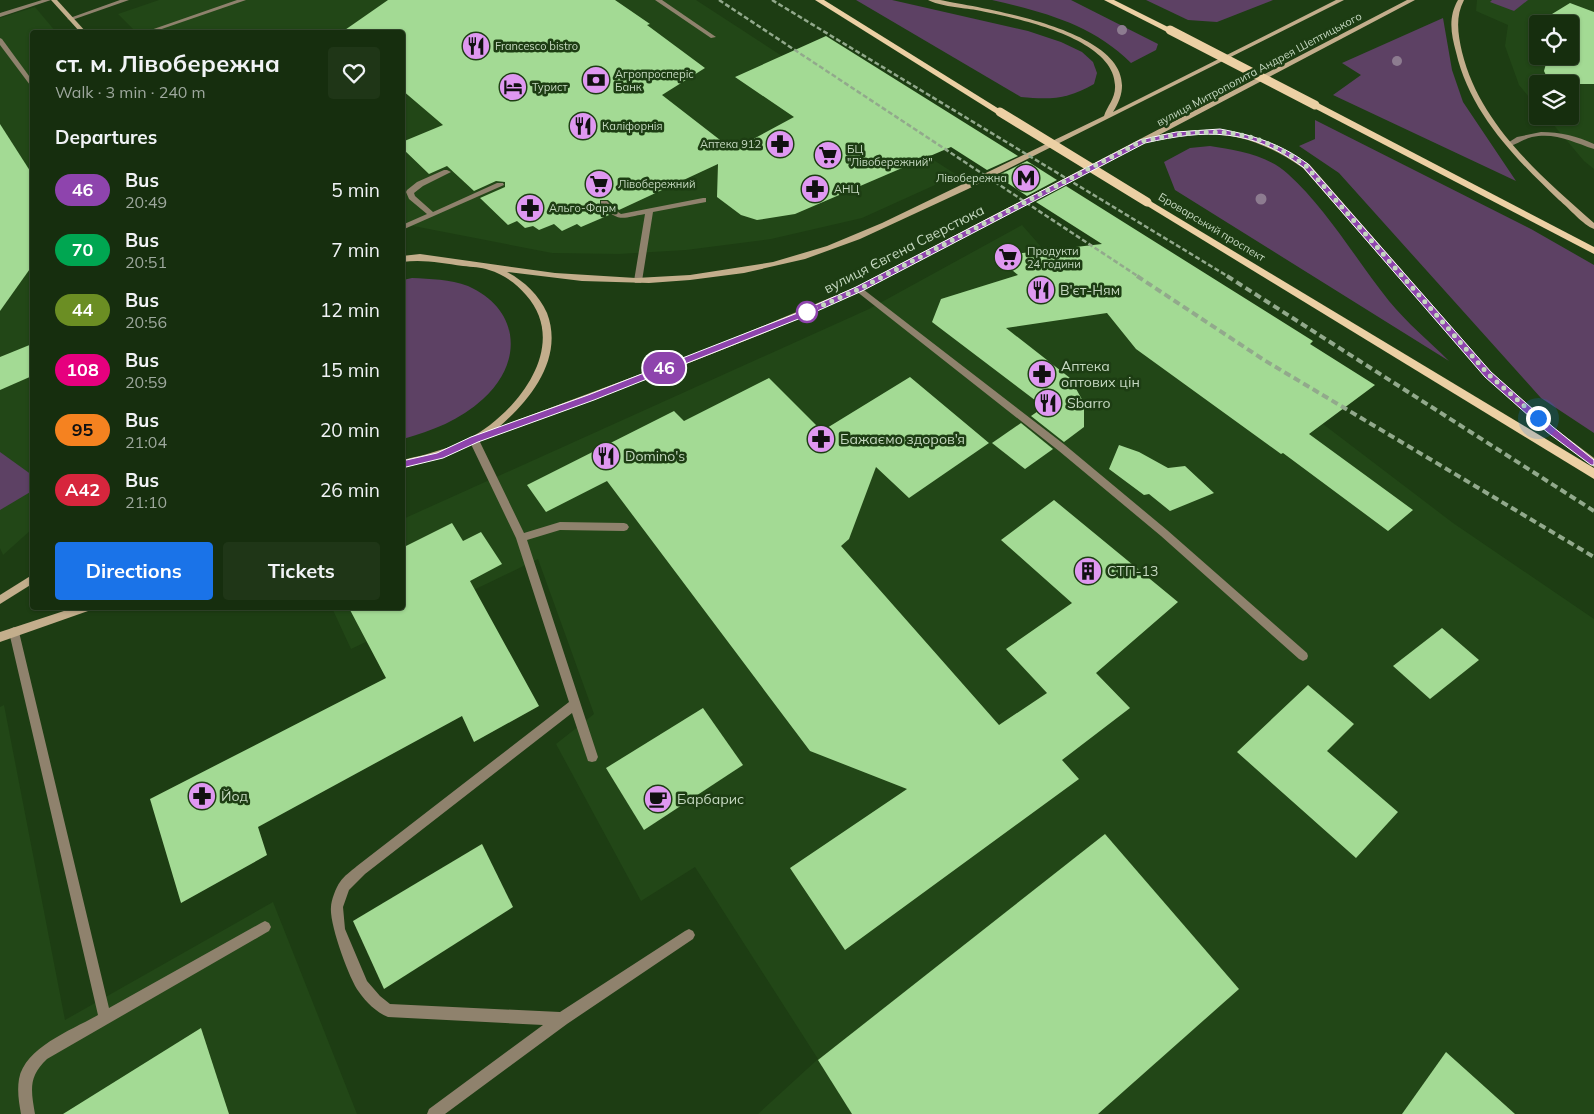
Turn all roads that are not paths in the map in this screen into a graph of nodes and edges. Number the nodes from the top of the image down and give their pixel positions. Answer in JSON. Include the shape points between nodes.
{"nodes":[{"id":1,"x":48,"y":0,"type":"edge"},
{"id":2,"x":54,"y":0,"type":"edge"},
{"id":3,"x":126,"y":0,"type":"edge"},
{"id":4,"x":243,"y":0,"type":"edge"},
{"id":5,"x":658,"y":0,"type":"edge"},
{"id":6,"x":819,"y":0,"type":"edge"},
{"id":7,"x":931,"y":0,"type":"edge"},
{"id":8,"x":1108,"y":0,"type":"edge"},
{"id":9,"x":1341,"y":0,"type":"edge"},
{"id":10,"x":1412,"y":0,"type":"edge"},
{"id":11,"x":1461,"y":0,"type":"edge"},
{"id":12,"x":0,"y":16,"type":"edge"},
{"id":13,"x":70,"y":19,"type":"junction"},
{"id":14,"x":81,"y":30,"type":"edge"},
{"id":15,"x":154,"y":30,"type":"edge"},
{"id":16,"x":712,"y":37,"type":"dead end"},
{"id":17,"x":0,"y":40,"type":"edge"},
{"id":18,"x":30,"y":81,"type":"edge"},
{"id":19,"x":1106,"y":116,"type":"junction"},
{"id":20,"x":1142,"y":141,"type":"junction"},
{"id":21,"x":1510,"y":144,"type":"junction"},
{"id":22,"x":1594,"y":147,"type":"edge"},
{"id":23,"x":447,"y":172,"type":"dead end"},
{"id":24,"x":500,"y":185,"type":"dead end"},
{"id":25,"x":703,"y":200,"type":"dead end"},
{"id":26,"x":604,"y":203,"type":"dead end"},
{"id":27,"x":649,"y":211,"type":"junction"},
{"id":28,"x":432,"y":215,"type":"junction"},
{"id":29,"x":405,"y":227,"type":"edge"},
{"id":30,"x":1594,"y":227,"type":"edge"},
{"id":31,"x":1594,"y":251,"type":"edge"},
{"id":32,"x":405,"y":254,"type":"edge"},
{"id":33,"x":420,"y":257,"type":"junction"},
{"id":34,"x":405,"y":259,"type":"edge"},
{"id":35,"x":490,"y":266,"type":"junction"},
{"id":36,"x":638,"y":281,"type":"junction"},
{"id":37,"x":859,"y":289,"type":"junction"},
{"id":38,"x":474,"y":440,"type":"junction"},
{"id":39,"x":439,"y":456,"type":"junction"},
{"id":40,"x":405,"y":463,"type":"edge"},
{"id":41,"x":1594,"y":463,"type":"edge"},
{"id":42,"x":405,"y":471,"type":"edge"},
{"id":43,"x":1594,"y":474,"type":"edge"},
{"id":44,"x":624,"y":527,"type":"dead end"},
{"id":45,"x":521,"y":538,"type":"junction"},
{"id":46,"x":30,"y":580,"type":"edge"},
{"id":47,"x":0,"y":600,"type":"edge"},
{"id":48,"x":78,"y":610,"type":"edge"},
{"id":49,"x":14,"y":632,"type":"junction"},
{"id":50,"x":0,"y":637,"type":"edge"},
{"id":51,"x":1304,"y":656,"type":"dead end"},
{"id":52,"x":575,"y":704,"type":"junction"},
{"id":53,"x":592,"y":757,"type":"dead end"},
{"id":54,"x":265,"y":926,"type":"dead end"},
{"id":55,"x":689,"y":935,"type":"dead end"},
{"id":56,"x":105,"y":1017,"type":"junction"},
{"id":57,"x":562,"y":1019,"type":"junction"},
{"id":58,"x":28,"y":1114,"type":"edge"},
{"id":59,"x":434,"y":1114,"type":"edge"}],
"edges":[{"from":1,"to":12,"type":"lane"},
{"from":2,"to":13,"type":"main road"},
{"from":3,"to":13,"type":"lane"},
{"from":4,"to":15,"type":"lane"},
{"from":5,"to":16,"type":"lane"},
{"from":6,"to":43,"type":"main road","name":"Броварський проспект","bridge":true},
{"from":7,"to":19,"type":"main road","via":[[1047,25],[1088,44],[1108,59],[1120,82],[1118,97]]},
{"from":8,"to":31,"type":"main road","bridge":true},
{"from":9,"to":19,"type":"main road","name":"вулиця Митрополита Андрея Шептицького"},
{"from":10,"to":20,"type":"main road","name":"вулиця Митрополита Андрея Шептицького"},
{"from":11,"to":21,"type":"main road","via":[[1454,11],[1459,56],[1470,89]]},
{"from":13,"to":14,"type":"main road"},
{"from":17,"to":18,"type":"lane"},
{"from":19,"to":36,"type":"main road","name":"вулиця Євгена Сверстюка","via":[[1021,161],[878,228],[807,257],[746,270]]},
{"from":20,"to":37,"type":"main road","name":"вулиця Євгена Сверстюка"},
{"from":20,"to":41,"type":"main road","via":[[1185,132],[1220,131],[1246,136],[1287,152],[1306,166],[1326,188],[1488,374],[1550,430]]},
{"from":21,"to":22,"type":"lane","via":[[1522,137],[1541,133],[1567,136]]},
{"from":21,"to":30,"type":"main road"},
{"from":23,"to":28,"type":"lane","via":[[410,192]]},
{"from":24,"to":28,"type":"lane"},
{"from":25,"to":27,"type":"lane"},
{"from":26,"to":27,"type":"lane","via":[[618,216]]},
{"from":27,"to":36,"type":"lane"},
{"from":28,"to":29,"type":"lane"},
{"from":32,"to":33,"type":"main road"},
{"from":33,"to":34,"type":"main road"},
{"from":33,"to":35,"type":"main road","name":"вулиця Євгена Сверстюка"},
{"from":35,"to":36,"type":"main road","name":"вулиця Євгена Сверстюка","via":[[589,279]]},
{"from":35,"to":38,"type":"main road","via":[[522,284],[542,310],[549,341],[540,376],[514,410]]},
{"from":37,"to":38,"type":"main road","name":"вулиця Євгена Сверстюка","via":[[591,398]]},
{"from":37,"to":51,"type":"lane","via":[[1062,448]]},
{"from":38,"to":39,"type":"main road"},
{"from":38,"to":45,"type":"lane"},
{"from":39,"to":40,"type":"main road"},
{"from":39,"to":42,"type":"main road"},
{"from":44,"to":45,"type":"lane","via":[[560,526]]},
{"from":45,"to":52,"type":"lane"},
{"from":46,"to":47,"type":"main road"},
{"from":48,"to":49,"type":"main road"},
{"from":49,"to":50,"type":"main road"},
{"from":49,"to":56,"type":"lane"},
{"from":52,"to":53,"type":"lane"},
{"from":52,"to":57,"type":"lane","via":[[361,870],[344,886],[337,907],[339,929],[362,986],[388,1010]]},
{"from":54,"to":56,"type":"lane"},
{"from":55,"to":57,"type":"lane"},
{"from":56,"to":58,"type":"lane","via":[[30,1063],[24,1088]]},
{"from":57,"to":59,"type":"lane"}]}
